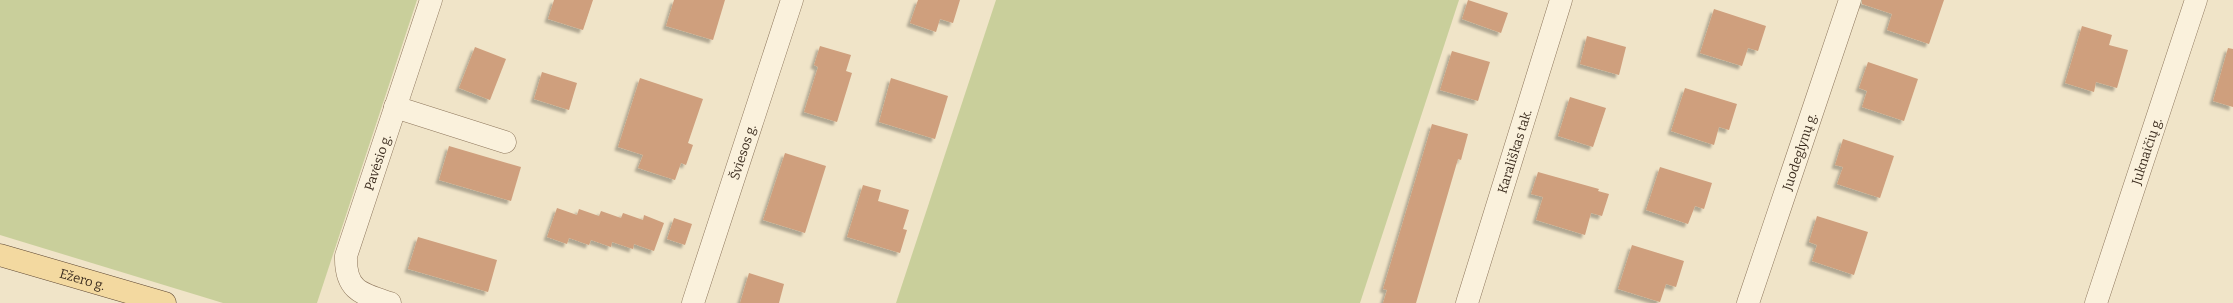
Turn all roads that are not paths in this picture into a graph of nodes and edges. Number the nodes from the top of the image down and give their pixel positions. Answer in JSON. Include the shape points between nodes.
{"nodes":[{"id":1,"x":431,"y":0,"type":"edge"},
{"id":2,"x":792,"y":0,"type":"edge"},
{"id":3,"x":1560,"y":0,"type":"edge"},
{"id":4,"x":1850,"y":0,"type":"edge"},
{"id":5,"x":2196,"y":0,"type":"edge"},
{"id":6,"x":395,"y":107,"type":"junction"},
{"id":7,"x":505,"y":142,"type":"dead end"},
{"id":8,"x":0,"y":255,"type":"edge"},
{"id":9,"x":165,"y":303,"type":"edge"},
{"id":10,"x":390,"y":303,"type":"edge"},
{"id":11,"x":693,"y":303,"type":"edge"},
{"id":12,"x":1467,"y":303,"type":"edge"},
{"id":13,"x":1748,"y":303,"type":"edge"},
{"id":14,"x":2096,"y":303,"type":"edge"}],
"edges":[{"from":1,"to":6,"type":"street","name":"Pavėsio g."},
{"from":2,"to":11,"type":"street","name":"Šviesos g."},
{"from":3,"to":12,"type":"street","name":"Karališkas tak."},
{"from":4,"to":13,"type":"street","name":"Juodeglynų g."},
{"from":5,"to":14,"type":"street","name":"Juknaičių g."},
{"from":6,"to":7,"type":"street"},
{"from":6,"to":10,"type":"street","name":"Pavėsio g.","via":[[347,250],[346,267],[351,284],[357,291]]},
{"from":8,"to":9,"type":"main road","name":"Ežero g."}]}
